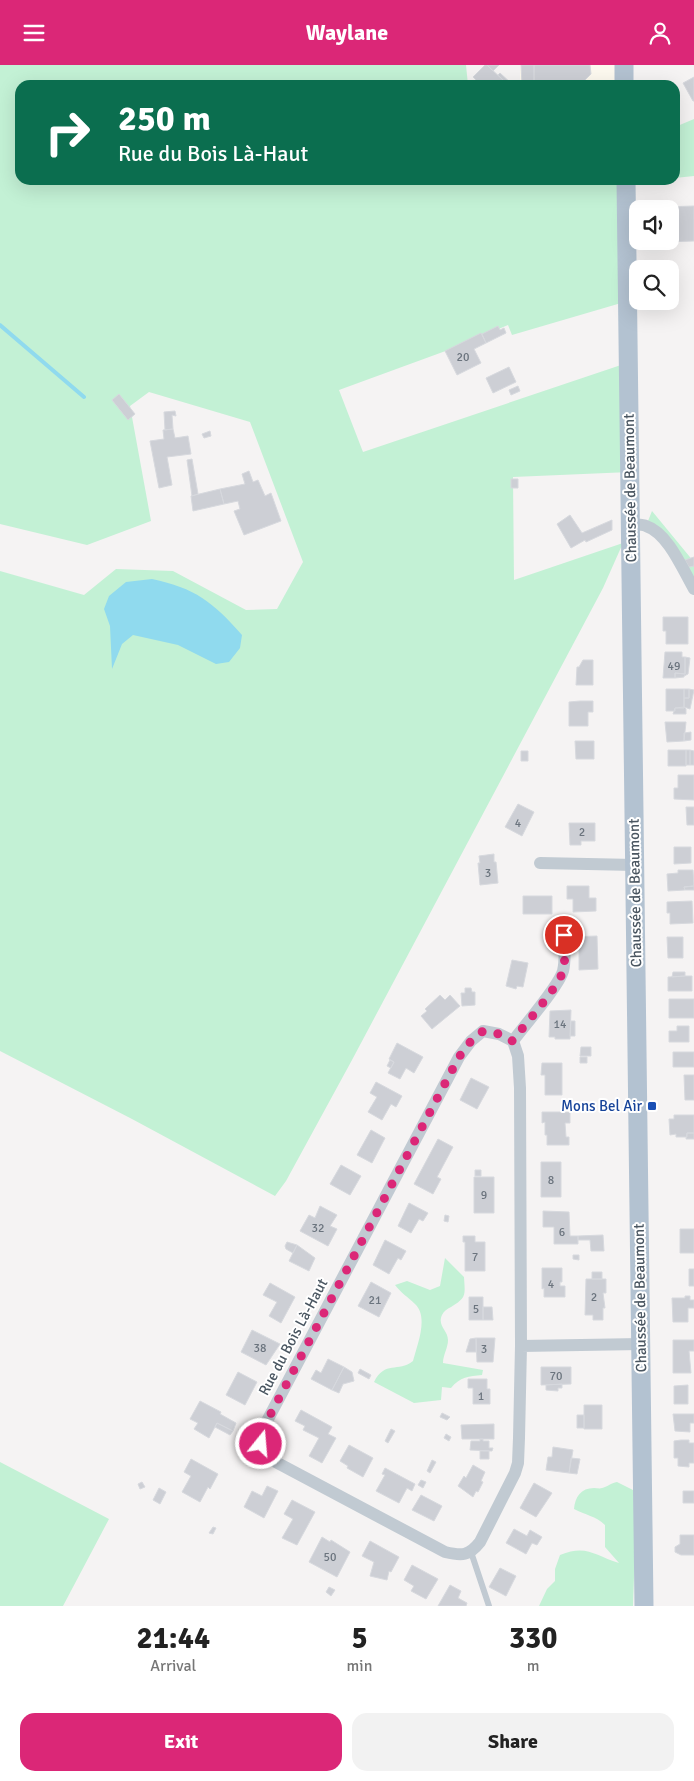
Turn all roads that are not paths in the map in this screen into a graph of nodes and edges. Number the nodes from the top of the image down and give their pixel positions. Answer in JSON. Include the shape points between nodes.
{"nodes":[{"id":1,"x":624,"y":65,"type":"edge"},
{"id":2,"x":624,"y":80,"type":"edge"},
{"id":3,"x":626,"y":185,"type":"edge"},
{"id":4,"x":630,"y":524,"type":"junction"},
{"id":5,"x":694,"y":589,"type":"edge"},
{"id":6,"x":540,"y":863,"type":"dead end"},
{"id":7,"x":635,"y":865,"type":"junction"},
{"id":8,"x":564,"y":935,"type":"dead end"},
{"id":9,"x":512,"y":1041,"type":"junction"},
{"id":10,"x":641,"y":1344,"type":"junction"},
{"id":11,"x":521,"y":1346,"type":"junction"},
{"id":12,"x":471,"y":1552,"type":"junction"},
{"id":13,"x":490,"y":1606,"type":"edge"},
{"id":14,"x":644,"y":1606,"type":"edge"}],
"edges":[{"from":1,"to":2,"type":"main road"},
{"from":3,"to":4,"type":"main road","name":"Chaussée de Beaumont"},
{"from":4,"to":5,"type":"street","via":[[657,531]]},
{"from":4,"to":7,"type":"main road","name":"Chaussée de Beaumont"},
{"from":6,"to":7,"type":"street"},
{"from":7,"to":10,"type":"main road","name":"Chaussée de Beaumont"},
{"from":8,"to":9,"type":"street","via":[[563,973]]},
{"from":9,"to":11,"type":"street","via":[[518,1056],[520,1087]]},
{"from":9,"to":12,"type":"street","name":"Rue du Bois Là-Haut","via":[[483,1031],[459,1057],[267,1421],[261,1444],[270,1459],[434,1546],[459,1555]]},
{"from":10,"to":11,"type":"street"},
{"from":10,"to":14,"type":"main road","name":"Chaussée de Beaumont"},
{"from":11,"to":12,"type":"street","via":[[516,1468],[480,1542]]},
{"from":12,"to":13,"type":"lane"}]}
